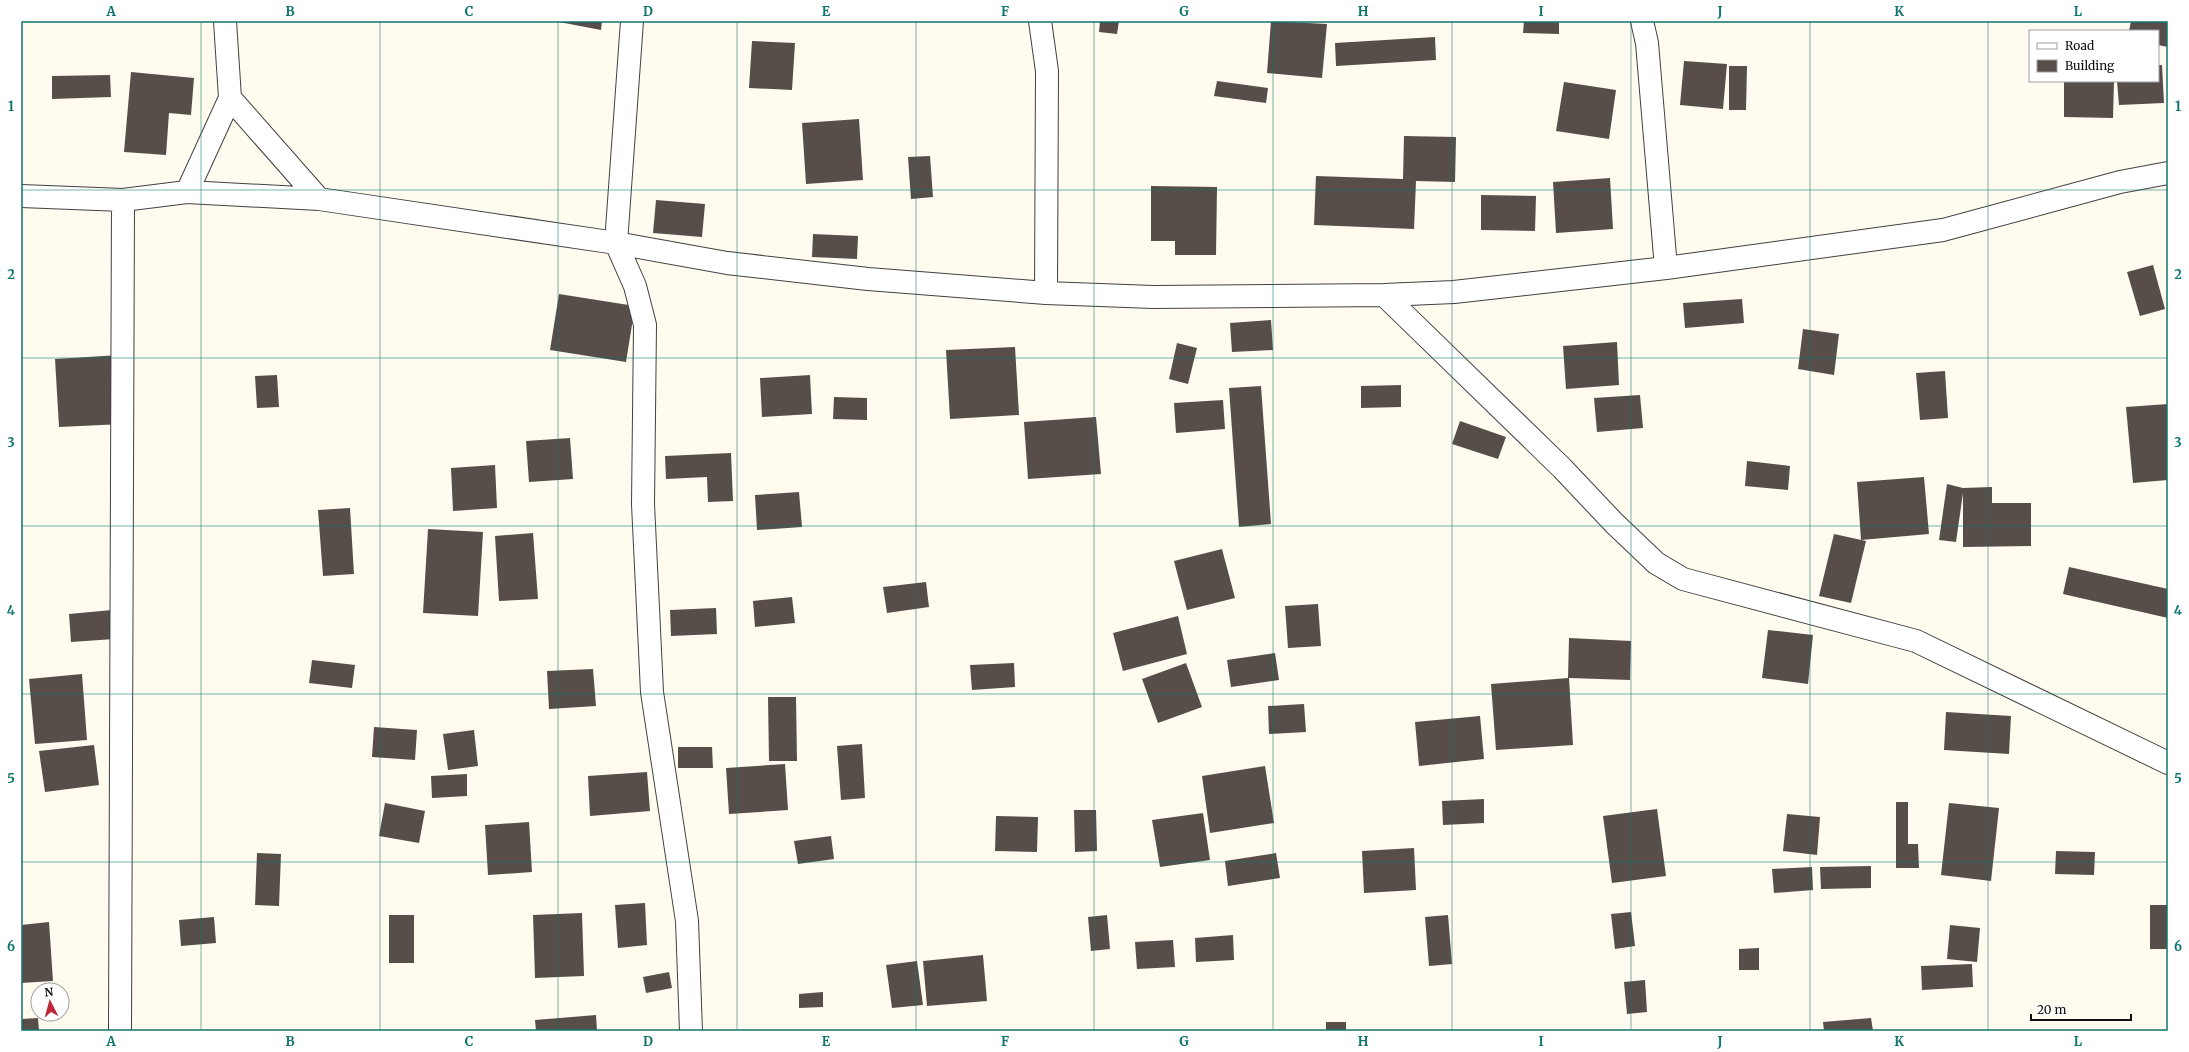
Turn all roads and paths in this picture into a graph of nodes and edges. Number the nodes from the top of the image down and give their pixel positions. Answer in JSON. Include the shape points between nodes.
{"nodes":[{"id":1,"x":226,"y":21,"type":"edge"},
{"id":2,"x":632,"y":21,"type":"edge"},
{"id":3,"x":1040,"y":21,"type":"edge"},
{"id":4,"x":1642,"y":21,"type":"edge"},
{"id":5,"x":230,"y":98,"type":"junction"},
{"id":6,"x":2168,"y":173,"type":"edge"},
{"id":7,"x":187,"y":192,"type":"junction"},
{"id":8,"x":21,"y":196,"type":"edge"},
{"id":9,"x":319,"y":199,"type":"junction"},
{"id":10,"x":122,"y":200,"type":"junction"},
{"id":11,"x":616,"y":244,"type":"junction"},
{"id":12,"x":1666,"y":268,"type":"junction"},
{"id":13,"x":1046,"y":293,"type":"junction"},
{"id":14,"x":1384,"y":295,"type":"junction"},
{"id":15,"x":2168,"y":762,"type":"edge"},
{"id":16,"x":120,"y":1031,"type":"edge"},
{"id":17,"x":691,"y":1031,"type":"edge"}],
"edges":[{"from":1,"to":5,"type":"street"},
{"from":2,"to":11,"type":"street"},
{"from":3,"to":13,"type":"street","via":[[1047,71]]},
{"from":4,"to":12,"type":"street","via":[[1647,43]]},
{"from":5,"to":7,"type":"street"},
{"from":5,"to":9,"type":"street"},
{"from":6,"to":12,"type":"street","via":[[2120,182],[1943,230]]},
{"from":7,"to":9,"type":"street"},
{"from":7,"to":10,"type":"street"},
{"from":8,"to":10,"type":"street"},
{"from":9,"to":11,"type":"street"},
{"from":10,"to":16,"type":"street"},
{"from":11,"to":13,"type":"street","via":[[735,264],[868,279]]},
{"from":11,"to":17,"type":"street","via":[[636,286],[645,325],[643,504],[652,692],[687,921]]},
{"from":12,"to":14,"type":"street","via":[[1454,292]]},
{"from":13,"to":14,"type":"street","via":[[1153,297]]},
{"from":14,"to":15,"type":"street","via":[[1656,563],[1683,579],[1916,641]]}]}
